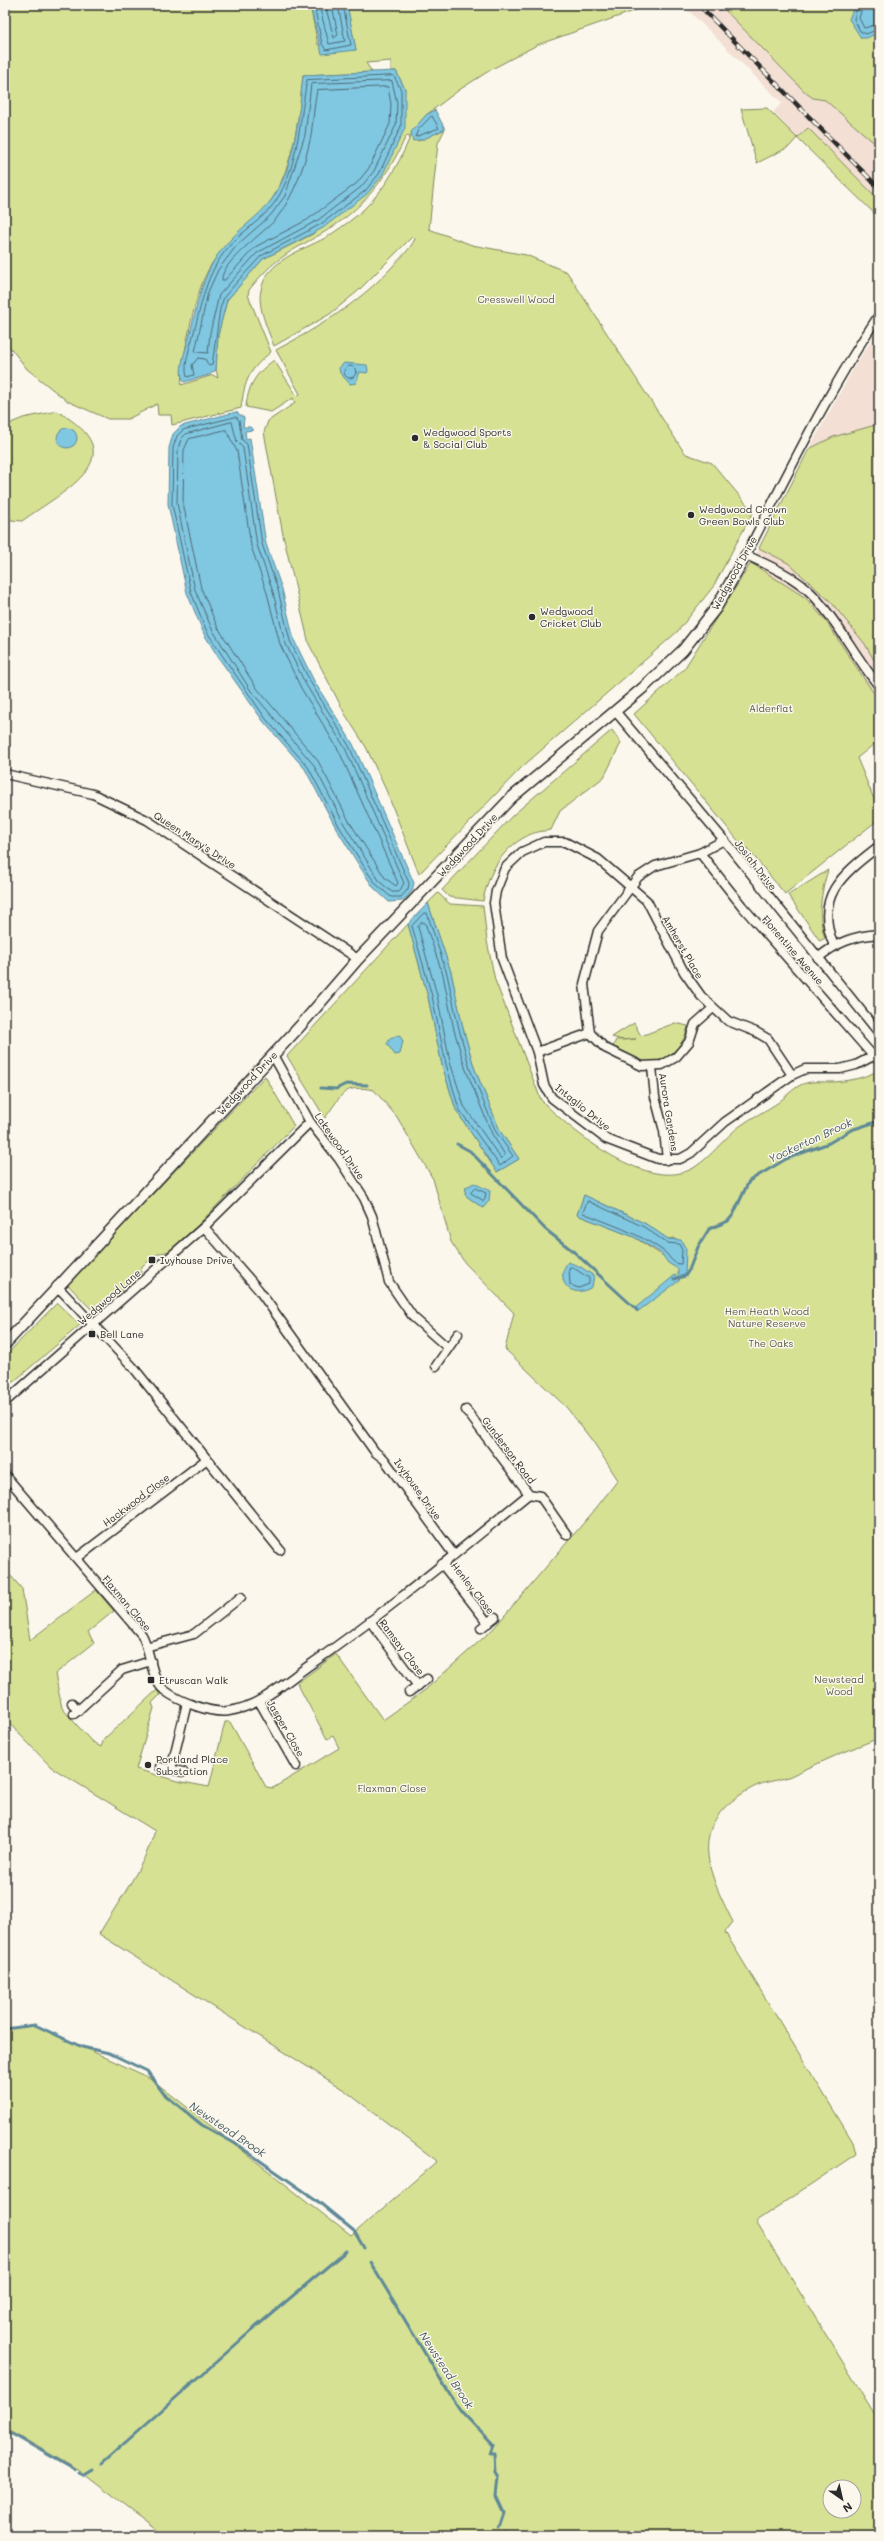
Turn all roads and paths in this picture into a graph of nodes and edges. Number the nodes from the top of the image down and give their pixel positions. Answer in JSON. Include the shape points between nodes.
{"nodes":[{"id":1,"x":879,"y":315,"type":"edge"},
{"id":2,"x":746,"y":555,"type":"junction"},
{"id":3,"x":879,"y":686,"type":"edge"},
{"id":4,"x":615,"y":711,"type":"junction"},
{"id":5,"x":5,"y":774,"type":"edge"},
{"id":6,"x":724,"y":840,"type":"junction"},
{"id":7,"x":879,"y":846,"type":"edge"},
{"id":8,"x":700,"y":853,"type":"junction"},
{"id":9,"x":631,"y":886,"type":"junction"},
{"id":10,"x":879,"y":934,"type":"edge"},
{"id":11,"x":834,"y":946,"type":"junction"},
{"id":12,"x":818,"y":958,"type":"junction"},
{"id":13,"x":358,"y":959,"type":"junction"},
{"id":14,"x":712,"y":1008,"type":"junction"},
{"id":15,"x":590,"y":1033,"type":"junction"},
{"id":16,"x":879,"y":1033,"type":"edge"},
{"id":17,"x":537,"y":1052,"type":"junction"},
{"id":18,"x":273,"y":1055,"type":"junction"},
{"id":19,"x":877,"y":1055,"type":"edge"},
{"id":20,"x":652,"y":1067,"type":"junction"},
{"id":21,"x":792,"y":1075,"type":"junction"},
{"id":22,"x":310,"y":1122,"type":"junction"},
{"id":23,"x":667,"y":1160,"type":"junction"},
{"id":24,"x":204,"y":1227,"type":"junction"},
{"id":25,"x":57,"y":1286,"type":"junction"},
{"id":26,"x":93,"y":1324,"type":"junction"},
{"id":27,"x":458,"y":1334,"type":"dead end"},
{"id":28,"x":5,"y":1344,"type":"edge"},
{"id":29,"x":448,"y":1348,"type":"junction"},
{"id":30,"x":436,"y":1366,"type":"dead end"},
{"id":31,"x":5,"y":1402,"type":"edge"},
{"id":32,"x":466,"y":1410,"type":"dead end"},
{"id":33,"x":207,"y":1459,"type":"junction"},
{"id":34,"x":5,"y":1475,"type":"edge"},
{"id":35,"x":529,"y":1494,"type":"junction"},
{"id":36,"x":567,"y":1534,"type":"dead end"},
{"id":37,"x":280,"y":1550,"type":"dead end"},
{"id":38,"x":454,"y":1555,"type":"junction"},
{"id":39,"x":77,"y":1558,"type":"junction"},
{"id":40,"x":442,"y":1564,"type":"junction"},
{"id":41,"x":241,"y":1597,"type":"dead end"},
{"id":42,"x":495,"y":1617,"type":"dead end"},
{"id":43,"x":370,"y":1621,"type":"junction"},
{"id":44,"x":148,"y":1646,"type":"junction"},
{"id":45,"x":151,"y":1661,"type":"junction"},
{"id":46,"x":427,"y":1679,"type":"dead end"},
{"id":47,"x":418,"y":1686,"type":"junction"},
{"id":48,"x":409,"y":1692,"type":"dead end"},
{"id":49,"x":259,"y":1701,"type":"junction"},
{"id":50,"x":72,"y":1703,"type":"dead end"},
{"id":51,"x":187,"y":1704,"type":"junction"},
{"id":52,"x":296,"y":1766,"type":"dead end"},
{"id":53,"x":160,"y":1767,"type":"dead end"},
{"id":54,"x":171,"y":1769,"type":"junction"},
{"id":55,"x":183,"y":1772,"type":"dead end"}],
"edges":[{"from":1,"to":2,"type":"street","name":"Wedgwood Drive","via":[[836,381]]},
{"from":2,"to":3,"type":"street","via":[[769,566],[812,594],[849,640]]},
{"from":2,"to":4,"type":"street","name":"Wedgwood Drive","via":[[716,608],[683,650]]},
{"from":4,"to":6,"type":"street","name":"Josiah Drive"},
{"from":4,"to":13,"type":"street","name":"Wedgwood Drive","via":[[511,798]]},
{"from":5,"to":13,"type":"street","name":"Queen Mary's Drive","via":[[93,794],[147,820]]},
{"from":6,"to":8,"type":"street"},
{"from":6,"to":12,"type":"street","name":"Josiah Drive"},
{"from":7,"to":11,"type":"street","via":[[835,885],[829,896],[828,931]]},
{"from":8,"to":9,"type":"street","via":[[655,866],[638,877]]},
{"from":8,"to":19,"type":"street","name":"Florentine Avenue","via":[[742,906]]},
{"from":9,"to":14,"type":"street","name":"Amherst Place","via":[[647,901],[684,972]]},
{"from":9,"to":15,"type":"street","via":[[598,931],[589,963],[584,984]]},
{"from":9,"to":17,"type":"street","name":"Intaglio Drive","via":[[598,859],[565,842],[544,842],[534,846],[522,852],[505,868],[494,903],[502,959]]},
{"from":10,"to":11,"type":"street","via":[[849,938]]},
{"from":11,"to":12,"type":"street"},
{"from":12,"to":16,"type":"street","name":"Josiah Drive"},
{"from":13,"to":18,"type":"street","name":"Wedgwood Drive"},
{"from":14,"to":20,"type":"street","via":[[695,1024],[689,1042],[677,1056],[667,1063]]},
{"from":14,"to":21,"type":"street","name":"Amherst Place","via":[[728,1022],[768,1039]]},
{"from":15,"to":17,"type":"street"},
{"from":15,"to":20,"type":"street","via":[[608,1050],[632,1064]]},
{"from":17,"to":23,"type":"street","name":"Intaglio Drive","via":[[544,1085],[552,1098],[606,1139],[642,1154]]},
{"from":18,"to":22,"type":"street","name":"Lakewood Drive"},
{"from":18,"to":25,"type":"street","name":"Wedgwood Drive"},
{"from":19,"to":21,"type":"street","name":"Intaglio Drive","via":[[867,1062],[840,1069],[805,1069]]},
{"from":20,"to":23,"type":"street","name":"Aurora Gardens"},
{"from":21,"to":23,"type":"street","name":"Intaglio Drive","via":[[725,1122],[692,1153],[680,1159]]},
{"from":22,"to":24,"type":"street","name":"Wedgwood Lane"},
{"from":22,"to":29,"type":"street","name":"Lakewood Drive","via":[[339,1158],[364,1198],[372,1216],[387,1275],[401,1300],[424,1329]]},
{"from":24,"to":26,"type":"street","name":"Wedgwood Lane"},
{"from":24,"to":38,"type":"street","name":"Ivyhouse Drive","via":[[258,1289],[375,1452],[384,1459]]},
{"from":25,"to":26,"type":"street"},
{"from":25,"to":28,"type":"street","name":"Wedgwood Drive"},
{"from":26,"to":31,"type":"street","name":"Wedgwood Lane"},
{"from":26,"to":33,"type":"street","via":[[133,1367]]},
{"from":27,"to":29,"type":"street"},
{"from":29,"to":30,"type":"street"},
{"from":32,"to":35,"type":"street","name":"Gunderson Road"},
{"from":33,"to":37,"type":"street"},
{"from":33,"to":39,"type":"street","name":"Hackwood Close"},
{"from":34,"to":39,"type":"street","name":"Flaxman Close"},
{"from":35,"to":36,"type":"street","name":"Gunderson Road","via":[[540,1496]]},
{"from":35,"to":38,"type":"street","name":"Flaxman Close"},
{"from":38,"to":40,"type":"street","name":"Flaxman Close"},
{"from":39,"to":44,"type":"street","name":"Flaxman Close","via":[[142,1635]]},
{"from":40,"to":42,"type":"street","name":"Henley Close","via":[[484,1626]]},
{"from":40,"to":43,"type":"street","name":"Flaxman Close"},
{"from":41,"to":44,"type":"street","via":[[194,1634]]},
{"from":43,"to":47,"type":"street","name":"Ramsay Close"},
{"from":43,"to":49,"type":"street","name":"Flaxman Close"},
{"from":44,"to":45,"type":"street","name":"Flaxman Close"},
{"from":45,"to":50,"type":"street","via":[[122,1670],[76,1712]]},
{"from":45,"to":51,"type":"street","name":"Flaxman Close","via":[[163,1689]]},
{"from":46,"to":47,"type":"street","name":"Ramsay Close"},
{"from":47,"to":48,"type":"street","name":"Ramsay Close"},
{"from":49,"to":51,"type":"street","name":"Flaxman Close","via":[[228,1712]]},
{"from":49,"to":52,"type":"street","name":"Jasper Close"},
{"from":51,"to":54,"type":"street"},
{"from":53,"to":54,"type":"street"},
{"from":54,"to":55,"type":"street"}]}
